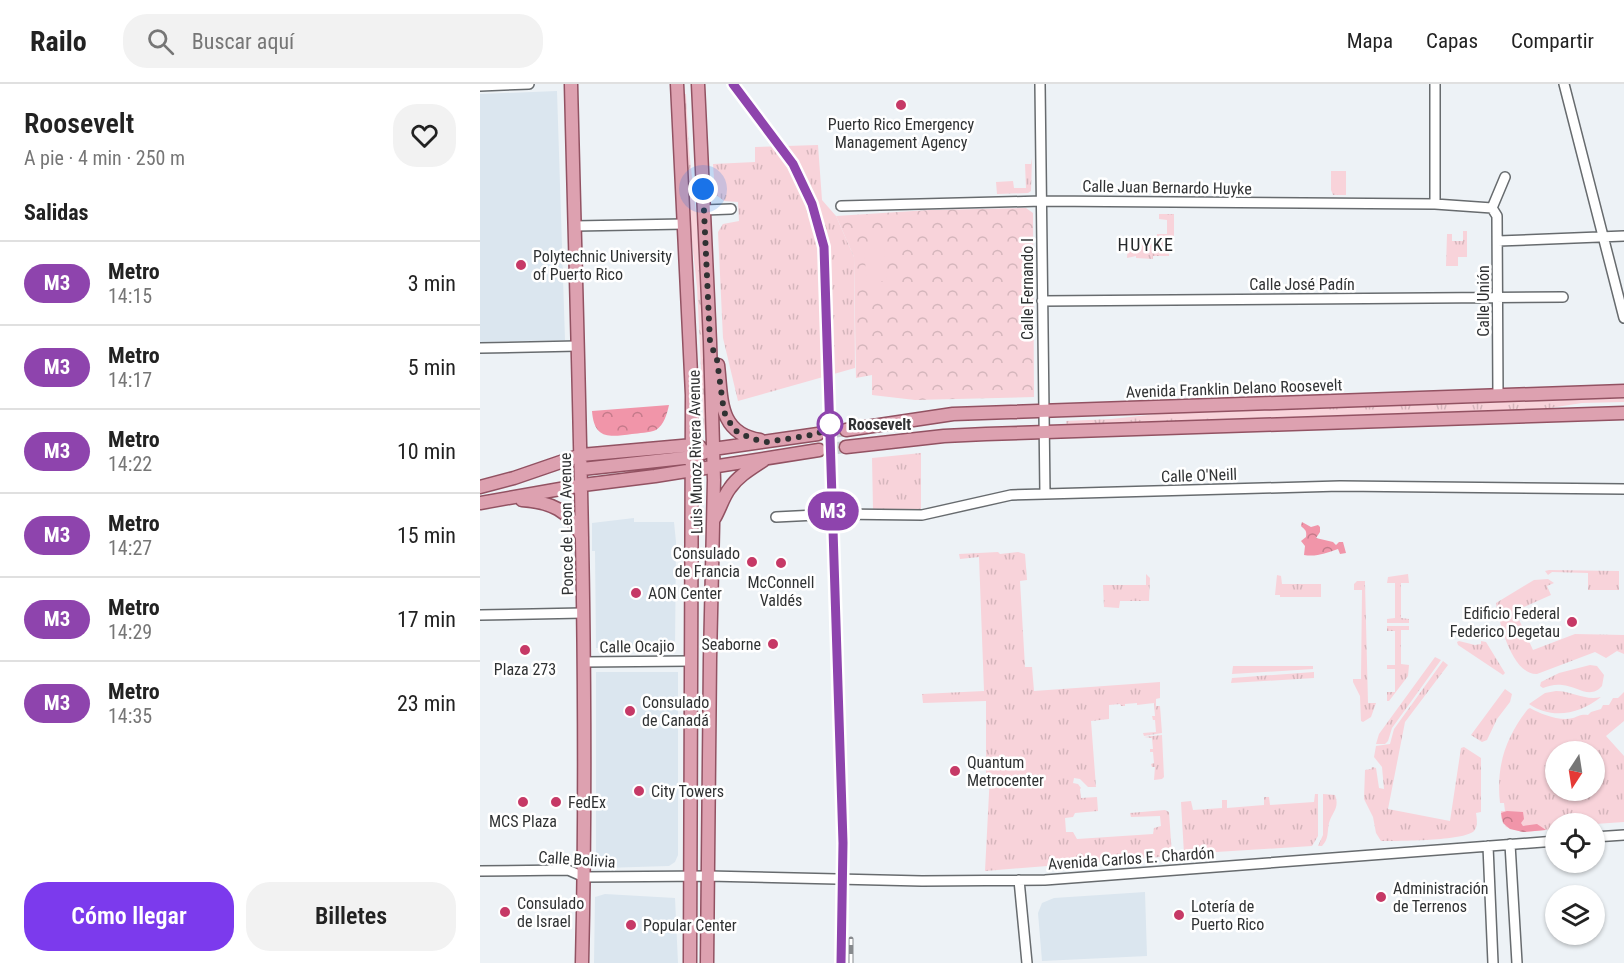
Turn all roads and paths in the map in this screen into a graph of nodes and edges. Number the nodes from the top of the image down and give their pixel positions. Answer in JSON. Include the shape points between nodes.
{"nodes":[{"id":1,"x":529,"y":84,"type":"edge"},
{"id":2,"x":571,"y":84,"type":"edge"},
{"id":3,"x":677,"y":84,"type":"edge"},
{"id":4,"x":698,"y":84,"type":"edge"},
{"id":5,"x":1040,"y":84,"type":"edge"},
{"id":6,"x":1435,"y":84,"type":"edge"},
{"id":7,"x":1564,"y":84,"type":"edge"},
{"id":8,"x":480,"y":86,"type":"edge"},
{"id":9,"x":1505,"y":177,"type":"dead end"},
{"id":10,"x":1042,"y":201,"type":"junction"},
{"id":11,"x":1435,"y":204,"type":"junction"},
{"id":12,"x":840,"y":206,"type":"dead end"},
{"id":13,"x":1492,"y":208,"type":"junction"},
{"id":14,"x":732,"y":209,"type":"dead end"},
{"id":15,"x":704,"y":210,"type":"junction"},
{"id":16,"x":684,"y":224,"type":"junction"},
{"id":17,"x":574,"y":226,"type":"junction"},
{"id":18,"x":1602,"y":236,"type":"junction"},
{"id":19,"x":1624,"y":236,"type":"edge"},
{"id":20,"x":1498,"y":241,"type":"junction"},
{"id":21,"x":1563,"y":297,"type":"dead end"},
{"id":22,"x":1498,"y":298,"type":"junction"},
{"id":23,"x":1042,"y":301,"type":"junction"},
{"id":24,"x":1624,"y":318,"type":"edge"},
{"id":25,"x":710,"y":342,"type":"junction"},
{"id":26,"x":578,"y":346,"type":"junction"},
{"id":27,"x":480,"y":348,"type":"edge"},
{"id":28,"x":1624,"y":391,"type":"edge"},
{"id":29,"x":1498,"y":396,"type":"junction"},
{"id":30,"x":1043,"y":412,"type":"junction"},
{"id":31,"x":1624,"y":413,"type":"edge"},
{"id":32,"x":846,"y":429,"type":"tunnel mouth"},
{"id":33,"x":1042,"y":432,"type":"junction"},
{"id":34,"x":818,"y":434,"type":"tunnel mouth"},
{"id":35,"x":767,"y":442,"type":"junction"},
{"id":36,"x":846,"y":447,"type":"tunnel mouth"},
{"id":37,"x":713,"y":450,"type":"junction"},
{"id":38,"x":819,"y":450,"type":"tunnel mouth"},
{"id":39,"x":581,"y":455,"type":"junction"},
{"id":40,"x":769,"y":457,"type":"junction"},
{"id":41,"x":693,"y":458,"type":"junction"},
{"id":42,"x":714,"y":467,"type":"junction"},
{"id":43,"x":582,"y":469,"type":"junction"},
{"id":44,"x":583,"y":484,"type":"junction"},
{"id":45,"x":480,"y":487,"type":"edge"},
{"id":46,"x":1624,"y":489,"type":"edge"},
{"id":47,"x":1045,"y":494,"type":"junction"},
{"id":48,"x":506,"y":499,"type":"junction"},
{"id":49,"x":480,"y":503,"type":"edge"},
{"id":50,"x":776,"y":517,"type":"dead end"},
{"id":51,"x":714,"y":520,"type":"junction"},
{"id":52,"x":583,"y":539,"type":"junction"},
{"id":53,"x":583,"y":613,"type":"junction"},
{"id":54,"x":480,"y":615,"type":"edge"},
{"id":55,"x":691,"y":661,"type":"junction"},
{"id":56,"x":583,"y":662,"type":"junction"},
{"id":57,"x":1624,"y":835,"type":"edge"},
{"id":58,"x":1605,"y":836,"type":"edge"},
{"id":59,"x":1545,"y":842,"type":"edge"},
{"id":60,"x":1510,"y":844,"type":"junction"},
{"id":61,"x":1488,"y":846,"type":"junction"},
{"id":62,"x":480,"y":871,"type":"edge"},
{"id":63,"x":708,"y":876,"type":"junction"},
{"id":64,"x":584,"y":877,"type":"junction"},
{"id":65,"x":690,"y":877,"type":"junction"},
{"id":66,"x":1019,"y":880,"type":"junction"},
{"id":67,"x":582,"y":963,"type":"edge"},
{"id":68,"x":690,"y":963,"type":"edge"},
{"id":69,"x":707,"y":963,"type":"edge"},
{"id":70,"x":1027,"y":963,"type":"edge"},
{"id":71,"x":1493,"y":963,"type":"edge"},
{"id":72,"x":1517,"y":963,"type":"edge"}],
"edges":[{"from":1,"to":8,"type":"street"},
{"from":2,"to":17,"type":"main road","name":"Ponce de Leon Avenue"},
{"from":3,"to":16,"type":"main road","name":"Luis Munoz Rivera Avenue"},
{"from":4,"to":15,"type":"main road","name":"Luis Munoz Rivera Avenue"},
{"from":5,"to":10,"type":"street","name":"Calle Fernando I"},
{"from":6,"to":11,"type":"street"},
{"from":7,"to":18,"type":"street"},
{"from":9,"to":13,"type":"street"},
{"from":10,"to":11,"type":"street","name":"Calle Juan Bernardo Huyke"},
{"from":10,"to":12,"type":"street","name":"Calle Juan Bernardo Huyke"},
{"from":10,"to":23,"type":"street","name":"Calle Fernando I"},
{"from":11,"to":13,"type":"street","name":"Calle Juan Bernardo Huyke"},
{"from":13,"to":20,"type":"street","name":"Calle Unión","via":[[1497,216]]},
{"from":14,"to":15,"type":"street"},
{"from":15,"to":25,"type":"main road","name":"Luis Munoz Rivera Avenue"},
{"from":16,"to":17,"type":"street"},
{"from":16,"to":41,"type":"main road","name":"Luis Munoz Rivera Avenue"},
{"from":17,"to":26,"type":"main road","name":"Ponce de Leon Avenue"},
{"from":18,"to":19,"type":"street"},
{"from":18,"to":20,"type":"street"},
{"from":18,"to":24,"type":"street"},
{"from":20,"to":22,"type":"street","name":"Calle Unión"},
{"from":21,"to":22,"type":"street","name":"Calle José Padín"},
{"from":22,"to":23,"type":"street","name":"Calle José Padín"},
{"from":22,"to":29,"type":"street","name":"Calle Unión"},
{"from":23,"to":30,"type":"street","name":"Calle Fernando I"},
{"from":25,"to":35,"type":"main road","via":[[730,425],[741,435]]},
{"from":25,"to":37,"type":"main road","name":"Luis Munoz Rivera Avenue"},
{"from":26,"to":27,"type":"street"},
{"from":26,"to":39,"type":"main road","name":"Ponce de Leon Avenue"},
{"from":28,"to":29,"type":"main road","name":"Avenida Franklin Delano Roosevelt"},
{"from":29,"to":30,"type":"main road","name":"Avenida Franklin Delano Roosevelt"},
{"from":30,"to":32,"type":"main road","name":"Avenida Franklin Delano Roosevelt","via":[[953,414]]},
{"from":30,"to":33,"type":"street","name":"Calle Fernando I"},
{"from":31,"to":33,"type":"main road"},
{"from":33,"to":36,"type":"main road","via":[[944,436]]},
{"from":33,"to":47,"type":"street","name":"Calle Fernando I"},
{"from":34,"to":35,"type":"main road"},
{"from":35,"to":37,"type":"main road"},
{"from":37,"to":41,"type":"main road"},
{"from":37,"to":42,"type":"main road","name":"Luis Munoz Rivera Avenue"},
{"from":38,"to":40,"type":"main road"},
{"from":39,"to":41,"type":"main road"},
{"from":39,"to":43,"type":"main road","name":"Ponce de Leon Avenue"},
{"from":39,"to":45,"type":"main road"},
{"from":40,"to":42,"type":"main road"},
{"from":40,"to":51,"type":"main road","via":[[729,489]]},
{"from":41,"to":42,"type":"main road"},
{"from":41,"to":43,"type":"main road"},
{"from":41,"to":44,"type":"main road"},
{"from":41,"to":55,"type":"main road","name":"Luis Munoz Rivera Avenue"},
{"from":42,"to":51,"type":"main road","name":"Luis Munoz Rivera Avenue"},
{"from":43,"to":44,"type":"main road","name":"Ponce de Leon Avenue"},
{"from":44,"to":48,"type":"main road"},
{"from":44,"to":52,"type":"main road","name":"Ponce de Leon Avenue"},
{"from":46,"to":47,"type":"street","name":"Calle O'Neill","via":[[1340,486]]},
{"from":47,"to":50,"type":"street","name":"Calle O'Neill","via":[[1011,495],[922,515]]},
{"from":48,"to":49,"type":"main road"},
{"from":48,"to":52,"type":"main road","via":[[553,506],[572,521]]},
{"from":51,"to":63,"type":"main road","name":"Luis Munoz Rivera Avenue"},
{"from":52,"to":53,"type":"main road","name":"Ponce de Leon Avenue"},
{"from":53,"to":54,"type":"street"},
{"from":53,"to":56,"type":"main road","name":"Ponce de Leon Avenue"},
{"from":55,"to":56,"type":"street","name":"Calle Ocajio"},
{"from":55,"to":65,"type":"main road","name":"Luis Munoz Rivera Avenue"},
{"from":56,"to":64,"type":"main road","name":"Ponce de Leon Avenue"},
{"from":57,"to":58,"type":"street"},
{"from":59,"to":60,"type":"street","name":"Avenida Carlos E. Chardón"},
{"from":60,"to":61,"type":"street","name":"Avenida Carlos E. Chardón"},
{"from":60,"to":72,"type":"street"},
{"from":61,"to":66,"type":"street","name":"Avenida Carlos E. Chardón"},
{"from":61,"to":71,"type":"street"},
{"from":62,"to":64,"type":"street","name":"Calle Bolivia","via":[[568,870]]},
{"from":63,"to":65,"type":"street","name":"Calle Bolivia"},
{"from":63,"to":66,"type":"street","name":"Avenida Carlos E. Chardón"},
{"from":63,"to":69,"type":"main road","name":"Luis Munoz Rivera Avenue"},
{"from":64,"to":65,"type":"street","name":"Calle Bolivia"},
{"from":64,"to":67,"type":"main road","name":"Ponce de Leon Avenue"},
{"from":65,"to":68,"type":"main road","name":"Luis Munoz Rivera Avenue"},
{"from":66,"to":70,"type":"street"}]}
